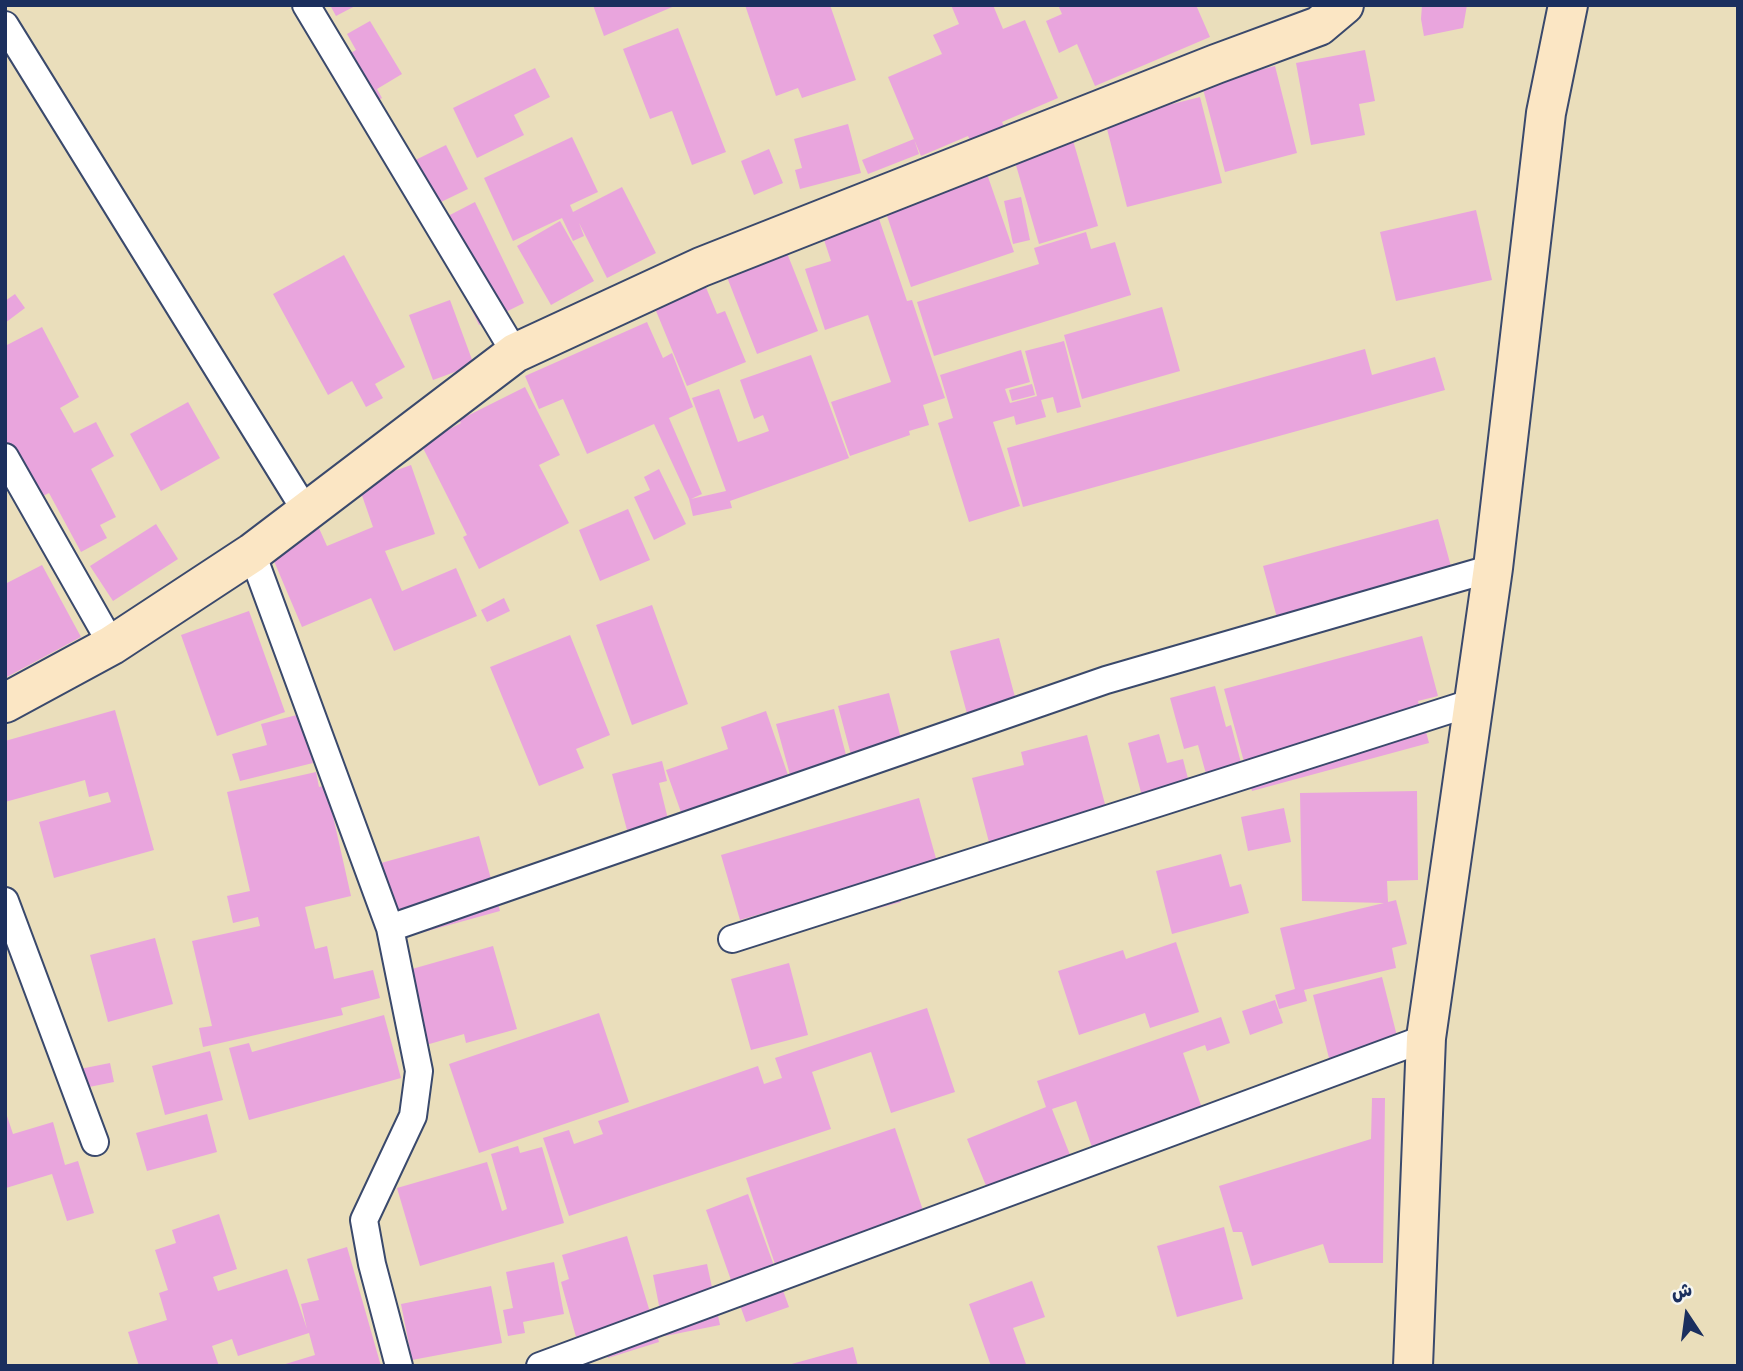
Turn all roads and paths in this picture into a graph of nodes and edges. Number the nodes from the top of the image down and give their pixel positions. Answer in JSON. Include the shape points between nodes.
{"nodes":[{"id":1,"x":306,"y":5,"type":"edge"},
{"id":2,"x":1344,"y":5,"type":"edge"},
{"id":3,"x":1568,"y":5,"type":"edge"},
{"id":4,"x":5,"y":25,"type":"edge"},
{"id":5,"x":515,"y":352,"type":"junction"},
{"id":6,"x":5,"y":457,"type":"edge"},
{"id":7,"x":307,"y":513,"type":"junction"},
{"id":8,"x":252,"y":553,"type":"junction"},
{"id":9,"x":1493,"y":568,"type":"junction"},
{"id":10,"x":112,"y":645,"type":"junction"},
{"id":11,"x":1474,"y":702,"type":"junction"},
{"id":12,"x":5,"y":703,"type":"edge"},
{"id":13,"x":5,"y":901,"type":"edge"},
{"id":14,"x":390,"y":928,"type":"junction"},
{"id":15,"x":732,"y":939,"type":"dead end"},
{"id":16,"x":1426,"y":1038,"type":"junction"},
{"id":17,"x":95,"y":1142,"type":"dead end"},
{"id":18,"x":399,"y":1366,"type":"edge"},
{"id":19,"x":540,"y":1366,"type":"edge"},
{"id":20,"x":1413,"y":1366,"type":"edge"}],
"edges":[{"from":1,"to":5,"type":"street"},
{"from":2,"to":5,"type":"street","via":[[1319,26],[701,267]]},
{"from":3,"to":9,"type":"street","via":[[1546,113]]},
{"from":4,"to":7,"type":"street"},
{"from":5,"to":7,"type":"street"},
{"from":6,"to":10,"type":"street"},
{"from":7,"to":8,"type":"street"},
{"from":8,"to":10,"type":"street"},
{"from":8,"to":14,"type":"street"},
{"from":9,"to":11,"type":"street"},
{"from":9,"to":14,"type":"street","via":[[1106,680]]},
{"from":10,"to":12,"type":"street"},
{"from":11,"to":15,"type":"street"},
{"from":11,"to":16,"type":"street"},
{"from":13,"to":17,"type":"street"},
{"from":14,"to":18,"type":"street","via":[[419,1071],[413,1116],[364,1220]]},
{"from":16,"to":19,"type":"street"},
{"from":16,"to":20,"type":"street"}]}
